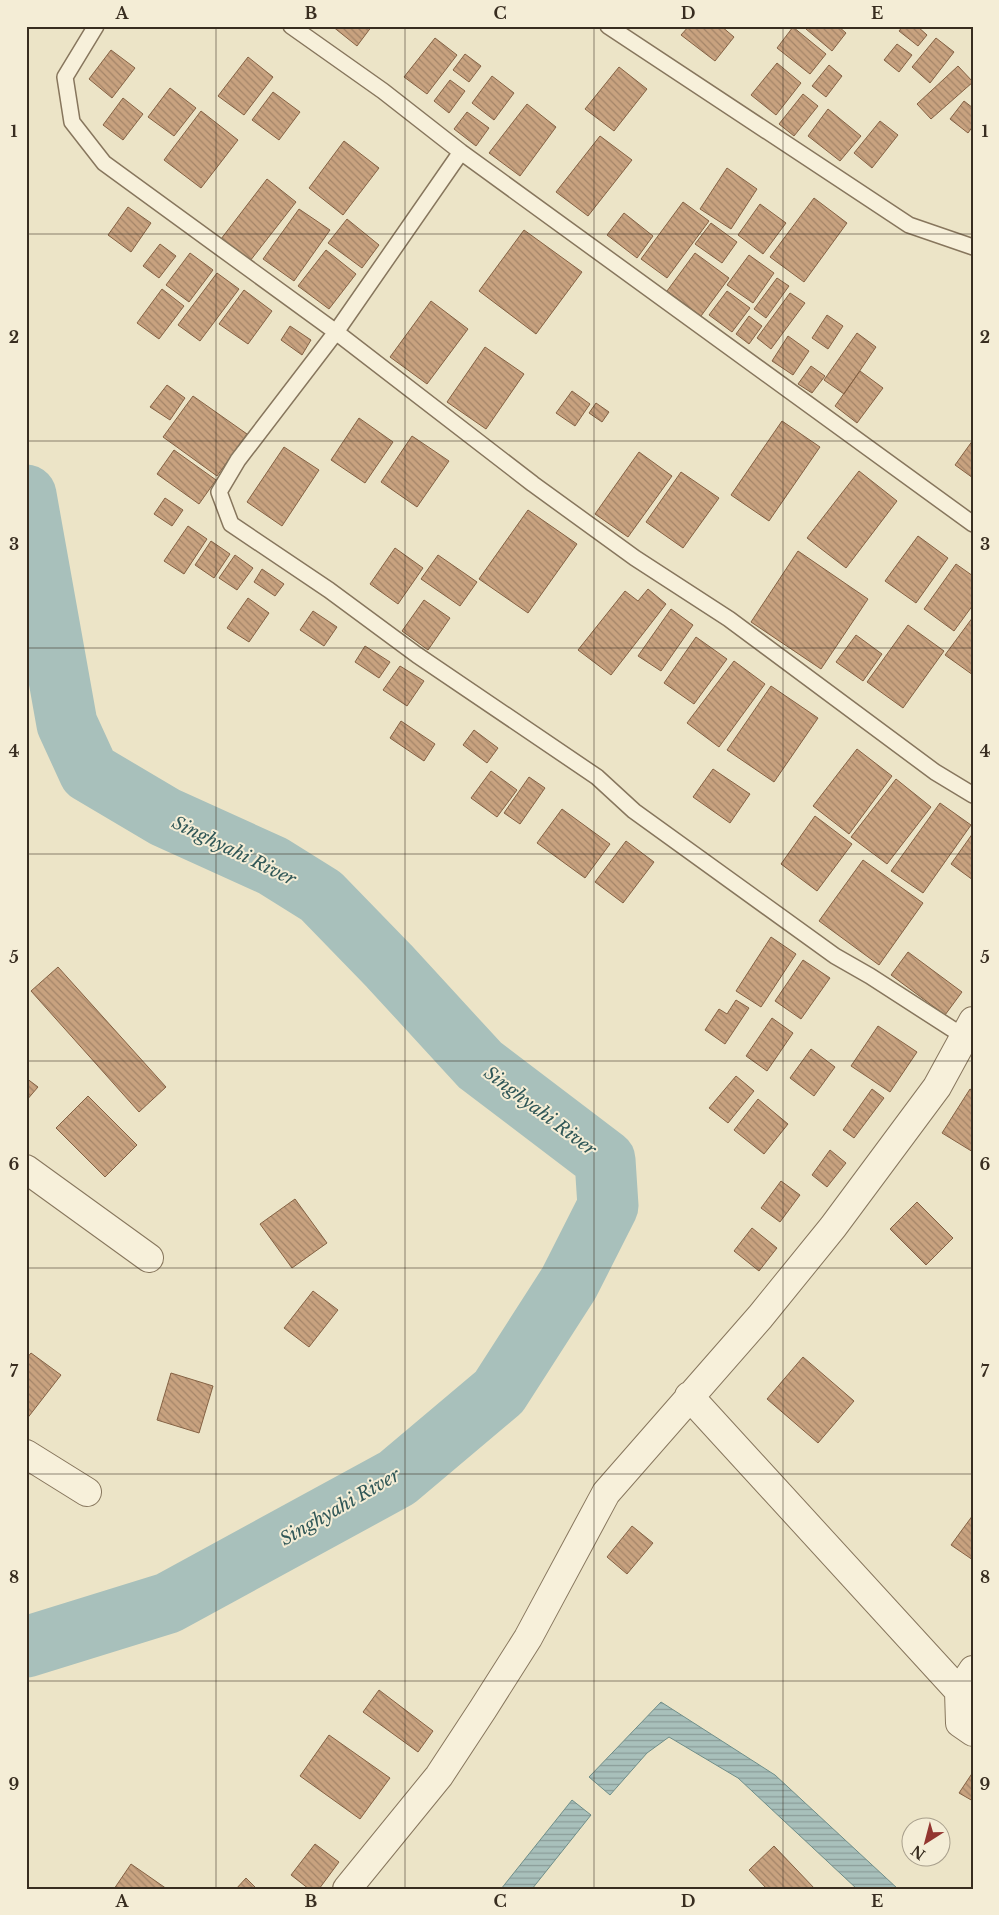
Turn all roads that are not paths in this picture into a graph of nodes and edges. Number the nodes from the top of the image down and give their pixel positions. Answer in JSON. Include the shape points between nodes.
{"nodes":[{"id":1,"x":96,"y":26,"type":"edge"},
{"id":2,"x":291,"y":26,"type":"edge"},
{"id":3,"x":608,"y":26,"type":"edge"},
{"id":4,"x":461,"y":152,"type":"junction"},
{"id":5,"x":973,"y":247,"type":"edge"},
{"id":6,"x":336,"y":332,"type":"junction"},
{"id":7,"x":973,"y":524,"type":"edge"},
{"id":8,"x":973,"y":795,"type":"edge"},
{"id":9,"x":968,"y":1028,"type":"edge"},
{"id":10,"x":26,"y":1169,"type":"edge"},
{"id":11,"x":149,"y":1258,"type":"dead end"},
{"id":12,"x":689,"y":1396,"type":"junction"},
{"id":13,"x":26,"y":1454,"type":"edge"},
{"id":14,"x":87,"y":1492,"type":"dead end"},
{"id":15,"x":966,"y":1680,"type":"edge"},
{"id":16,"x":973,"y":1732,"type":"edge"},
{"id":17,"x":347,"y":1889,"type":"edge"}],
"edges":[{"from":1,"to":6,"type":"lane","via":[[65,77],[72,122],[104,162]]},
{"from":2,"to":4,"type":"lane","via":[[383,91]]},
{"from":3,"to":5,"type":"lane","via":[[910,225]]},
{"from":4,"to":6,"type":"lane"},
{"from":4,"to":7,"type":"lane"},
{"from":6,"to":8,"type":"lane","via":[[533,484],[635,558],[728,619],[935,772]]},
{"from":6,"to":9,"type":"lane","via":[[238,460],[219,492],[231,524],[589,771],[634,811],[835,956]]},
{"from":9,"to":12,"type":"street","via":[[937,1087],[838,1221],[760,1317]]},
{"from":10,"to":11,"type":"street"},
{"from":12,"to":15,"type":"street"},
{"from":12,"to":17,"type":"street","via":[[606,1493],[528,1638],[478,1717],[439,1776]]},
{"from":13,"to":14,"type":"street"},
{"from":15,"to":16,"type":"street","via":[[960,1723]]}]}
